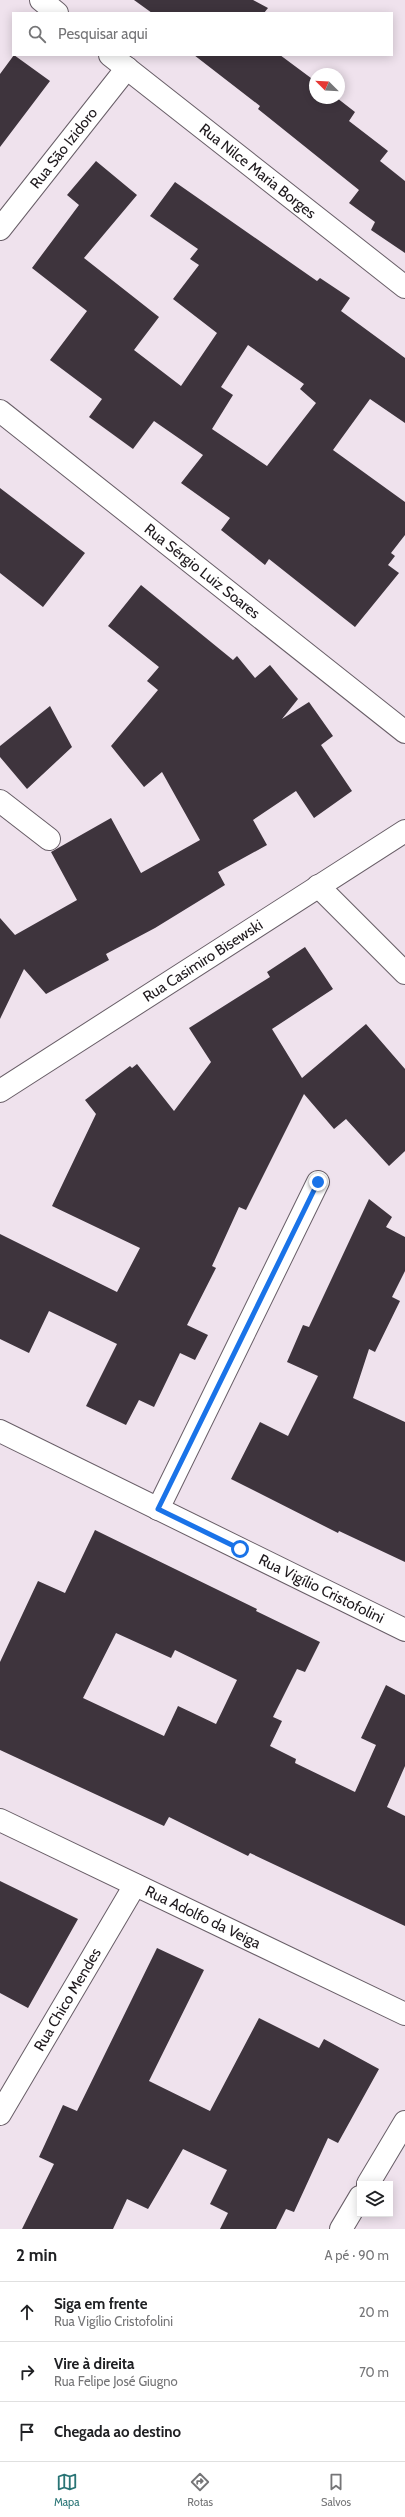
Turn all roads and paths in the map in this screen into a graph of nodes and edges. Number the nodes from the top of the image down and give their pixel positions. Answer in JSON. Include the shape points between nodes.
{"nodes":[{"id":1,"x":41,"y":0,"type":"edge"},
{"id":2,"x":56,"y":12,"type":"edge"},
{"id":3,"x":119,"y":61,"type":"edge"},
{"id":4,"x":0,"y":229,"type":"edge"},
{"id":5,"x":405,"y":287,"type":"edge"},
{"id":6,"x":0,"y":411,"type":"edge"},
{"id":7,"x":405,"y":732,"type":"edge"},
{"id":8,"x":0,"y":801,"type":"edge"},
{"id":9,"x":405,"y":831,"type":"edge"},
{"id":10,"x":49,"y":839,"type":"dead end"},
{"id":11,"x":318,"y":886,"type":"junction"},
{"id":12,"x":405,"y":973,"type":"edge"},
{"id":13,"x":0,"y":1091,"type":"edge"},
{"id":14,"x":318,"y":1182,"type":"dead end"},
{"id":15,"x":0,"y":1431,"type":"edge"},
{"id":16,"x":158,"y":1509,"type":"junction"},
{"id":17,"x":405,"y":1630,"type":"edge"},
{"id":18,"x":0,"y":1820,"type":"edge"},
{"id":19,"x":135,"y":1885,"type":"junction"},
{"id":20,"x":405,"y":2014,"type":"edge"},
{"id":21,"x":0,"y":2114,"type":"edge"},
{"id":22,"x":405,"y":2122,"type":"edge"},
{"id":23,"x":370,"y":2181,"type":"edge"},
{"id":24,"x":357,"y":2202,"type":"edge"},
{"id":25,"x":341,"y":2229,"type":"edge"}],
"edges":[{"from":1,"to":2,"type":"street"},
{"from":3,"to":4,"type":"street","name":"Rua São Izidoro"},
{"from":3,"to":5,"type":"street","name":"Rua Nilce Maria Borges"},
{"from":6,"to":7,"type":"street","name":"Rua Sérgio Luiz Soares"},
{"from":8,"to":10,"type":"street"},
{"from":9,"to":11,"type":"street","name":"Rua Casimiro Bisewski"},
{"from":11,"to":12,"type":"street"},
{"from":11,"to":13,"type":"street","name":"Rua Casimiro Bisewski"},
{"from":14,"to":16,"type":"street"},
{"from":15,"to":16,"type":"street","name":"Rua Vigílio Cristofolini"},
{"from":16,"to":17,"type":"street","name":"Rua Vigílio Cristofolini"},
{"from":18,"to":19,"type":"street","name":"Rua Adolfo da Veiga"},
{"from":19,"to":20,"type":"street","name":"Rua Adolfo da Veiga"},
{"from":19,"to":21,"type":"street","name":"Rua Chico Mendes"},
{"from":22,"to":23,"type":"street"},
{"from":24,"to":25,"type":"street"}]}
